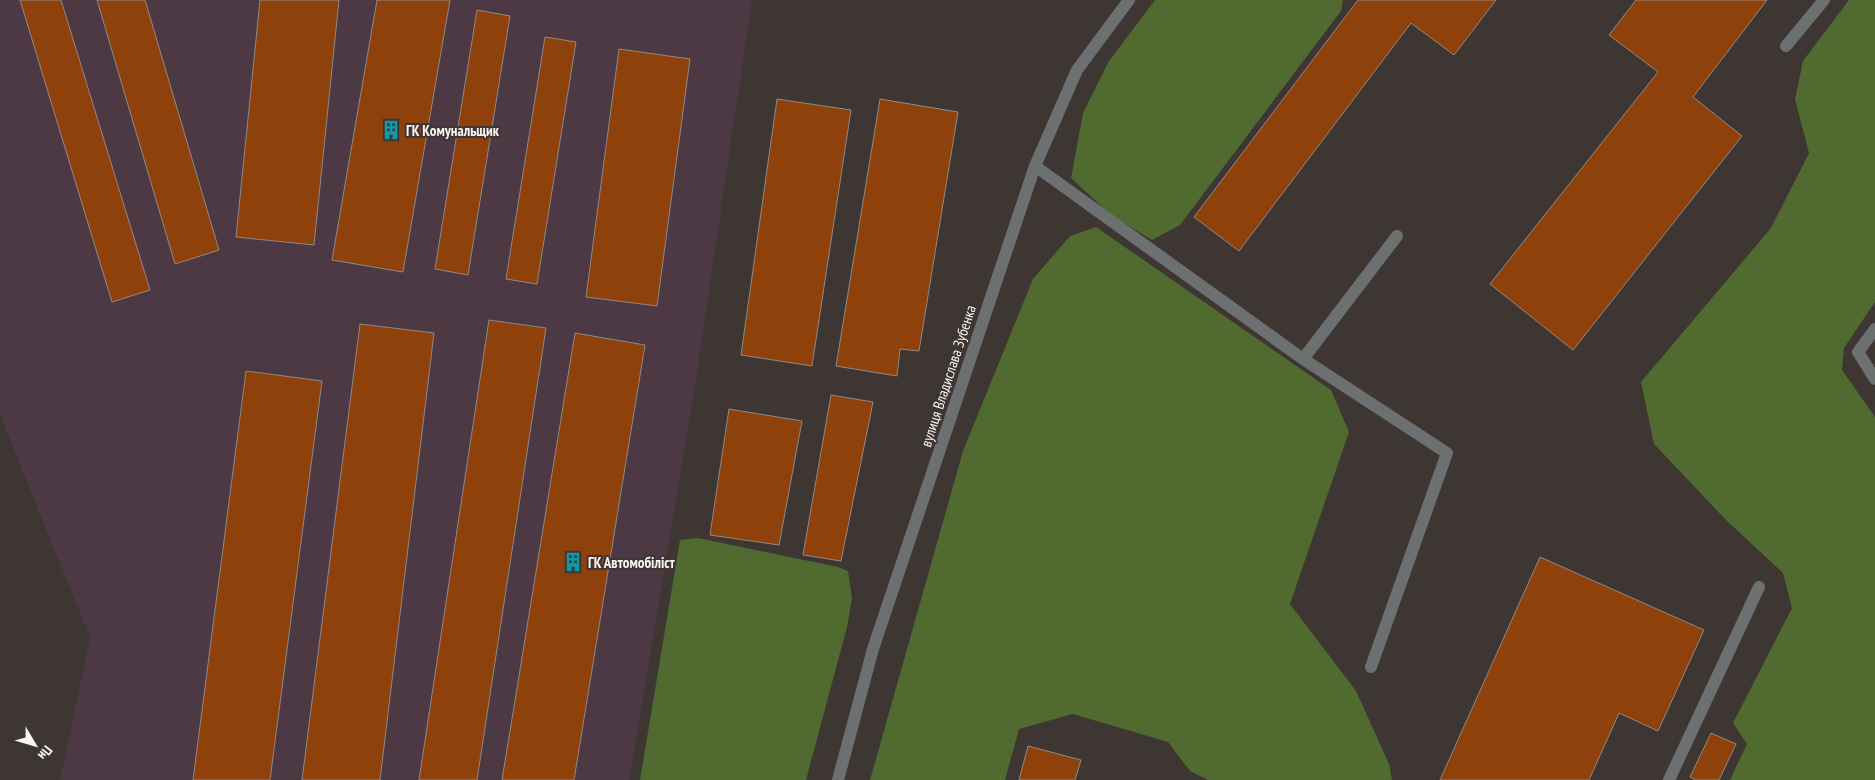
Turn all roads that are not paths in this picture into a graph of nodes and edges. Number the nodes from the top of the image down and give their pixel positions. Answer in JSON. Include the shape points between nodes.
{"nodes":[{"id":1,"x":1129,"y":0,"type":"edge"},
{"id":2,"x":1824,"y":0,"type":"edge"},
{"id":3,"x":1786,"y":46,"type":"dead end"},
{"id":4,"x":1035,"y":166,"type":"junction"},
{"id":5,"x":1397,"y":236,"type":"dead end"},
{"id":6,"x":1875,"y":329,"type":"edge"},
{"id":7,"x":1303,"y":359,"type":"junction"},
{"id":8,"x":1875,"y":378,"type":"edge"},
{"id":9,"x":1759,"y":587,"type":"dead end"},
{"id":10,"x":1371,"y":668,"type":"dead end"},
{"id":11,"x":838,"y":780,"type":"edge"},
{"id":12,"x":1669,"y":780,"type":"edge"}],
"edges":[{"from":1,"to":4,"type":"street","name":"вулиця Владислава Зубенка","via":[[1077,70]]},
{"from":2,"to":3,"type":"street"},
{"from":4,"to":7,"type":"street"},
{"from":4,"to":11,"type":"street","name":"вулиця Владислава Зубенка","via":[[873,649]]},
{"from":5,"to":7,"type":"street"},
{"from":6,"to":8,"type":"street","via":[[1858,352]]},
{"from":7,"to":10,"type":"street","via":[[1447,453]]},
{"from":9,"to":12,"type":"street"}]}
